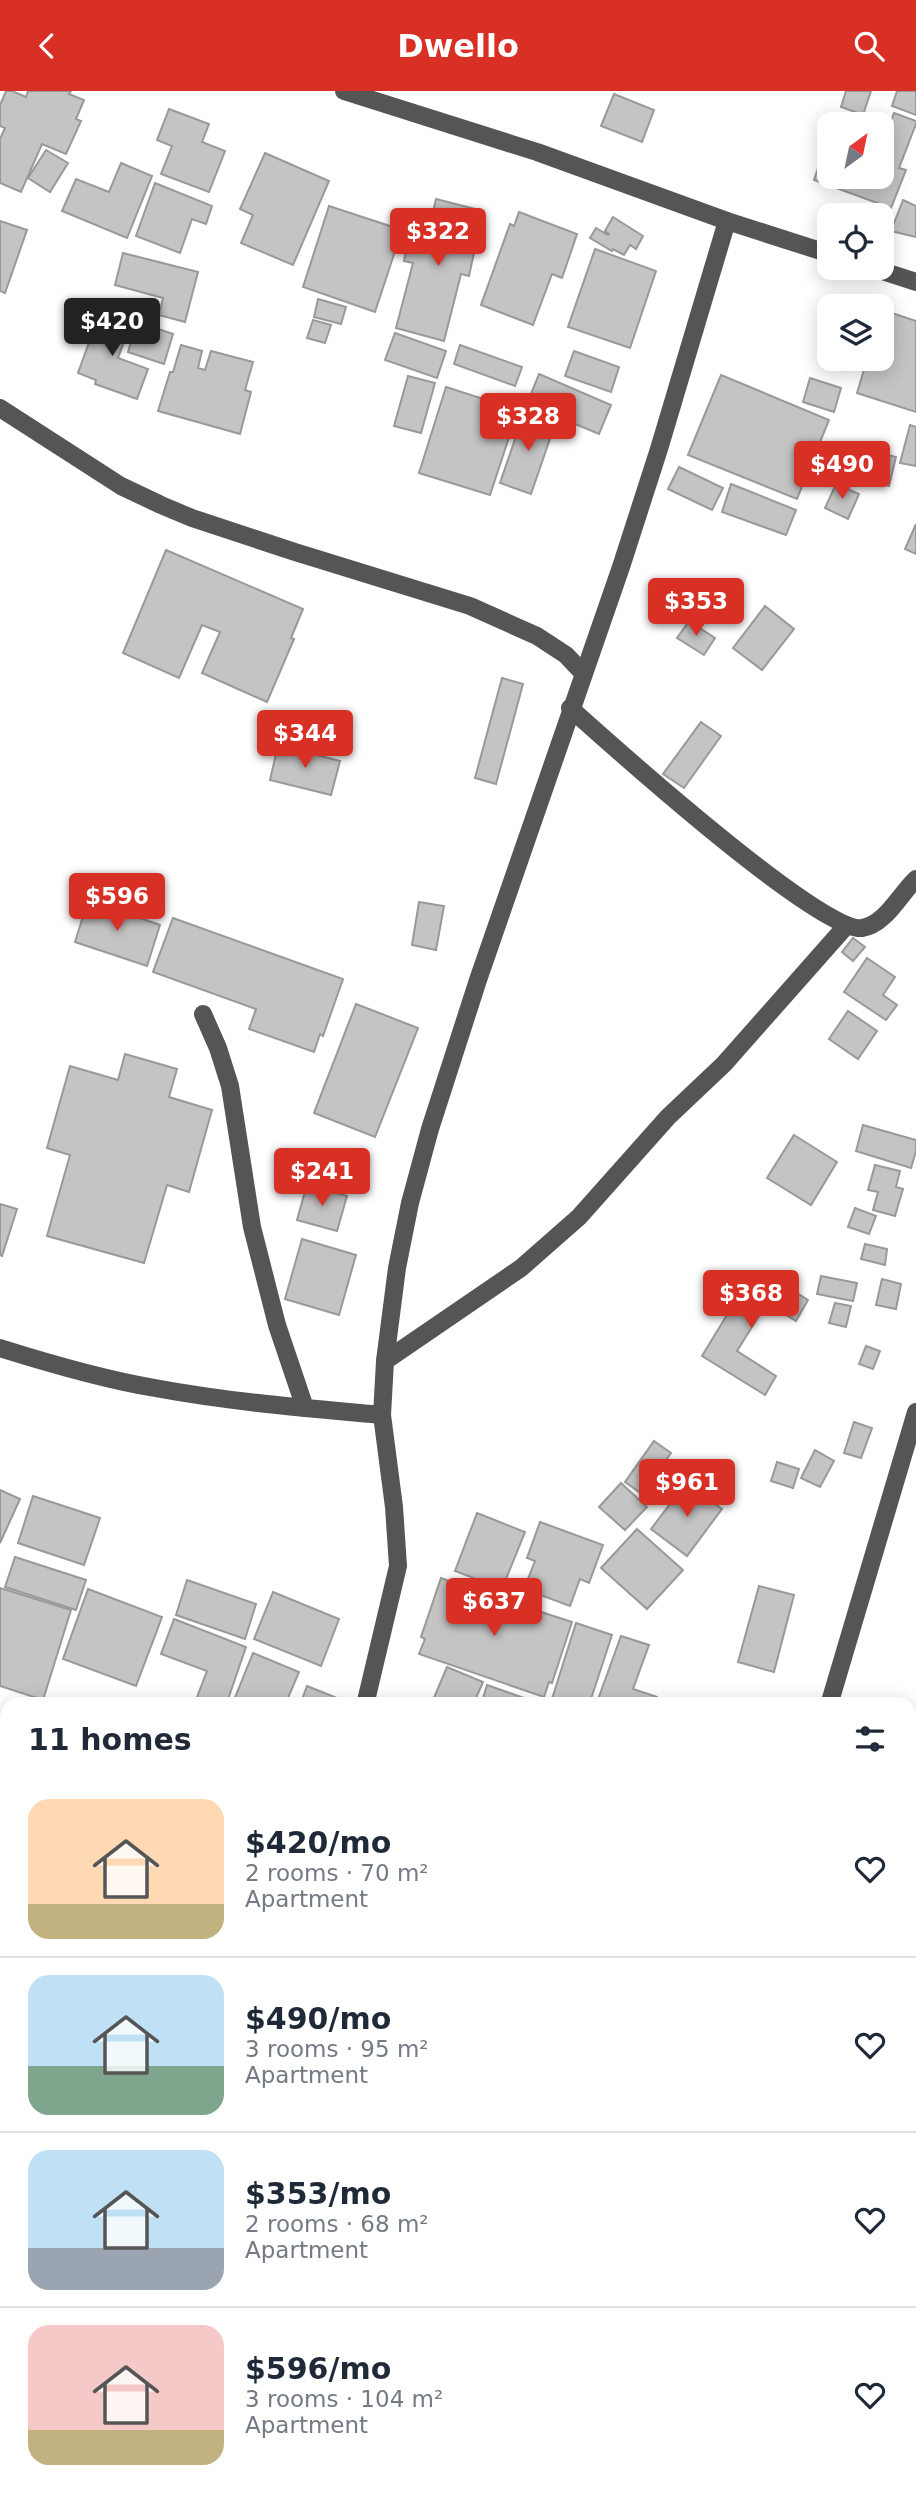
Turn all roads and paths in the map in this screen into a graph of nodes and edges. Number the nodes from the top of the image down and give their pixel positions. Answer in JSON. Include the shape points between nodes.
{"nodes":[{"id":1,"x":344,"y":91,"type":"edge"},
{"id":2,"x":727,"y":221,"type":"junction"},
{"id":3,"x":817,"y":250,"type":"edge"},
{"id":4,"x":894,"y":275,"type":"edge"},
{"id":5,"x":916,"y":282,"type":"edge"},
{"id":6,"x":0,"y":408,"type":"edge"},
{"id":7,"x":583,"y":673,"type":"junction"},
{"id":8,"x":570,"y":708,"type":"junction"},
{"id":9,"x":916,"y":879,"type":"edge"},
{"id":10,"x":846,"y":926,"type":"junction"},
{"id":11,"x":203,"y":1014,"type":"dead end"},
{"id":12,"x":0,"y":1348,"type":"edge"},
{"id":13,"x":384,"y":1361,"type":"junction"},
{"id":14,"x":305,"y":1408,"type":"junction"},
{"id":15,"x":916,"y":1412,"type":"edge"},
{"id":16,"x":382,"y":1415,"type":"junction"},
{"id":17,"x":367,"y":1697,"type":"edge"},
{"id":18,"x":831,"y":1697,"type":"edge"}],
"edges":[{"from":1,"to":2,"type":"street","via":[[537,152]]},
{"from":2,"to":3,"type":"street"},
{"from":2,"to":7,"type":"street","via":[[659,449]]},
{"from":4,"to":5,"type":"street"},
{"from":6,"to":7,"type":"street","via":[[121,486],[161,505],[470,606],[537,636]]},
{"from":7,"to":8,"type":"street"},
{"from":8,"to":10,"type":"street","via":[[720,836],[816,910]]},
{"from":8,"to":13,"type":"street","via":[[430,1129],[397,1268]]},
{"from":9,"to":10,"type":"street","via":[[873,924],[858,929]]},
{"from":10,"to":13,"type":"street","via":[[579,1217],[521,1268]]},
{"from":11,"to":14,"type":"street","via":[[230,1086],[252,1227],[276,1325]]},
{"from":12,"to":14,"type":"street","via":[[73,1371],[153,1388]]},
{"from":13,"to":16,"type":"street"},
{"from":14,"to":16,"type":"street"},
{"from":15,"to":18,"type":"street"},
{"from":16,"to":17,"type":"street","via":[[398,1566]]}]}
